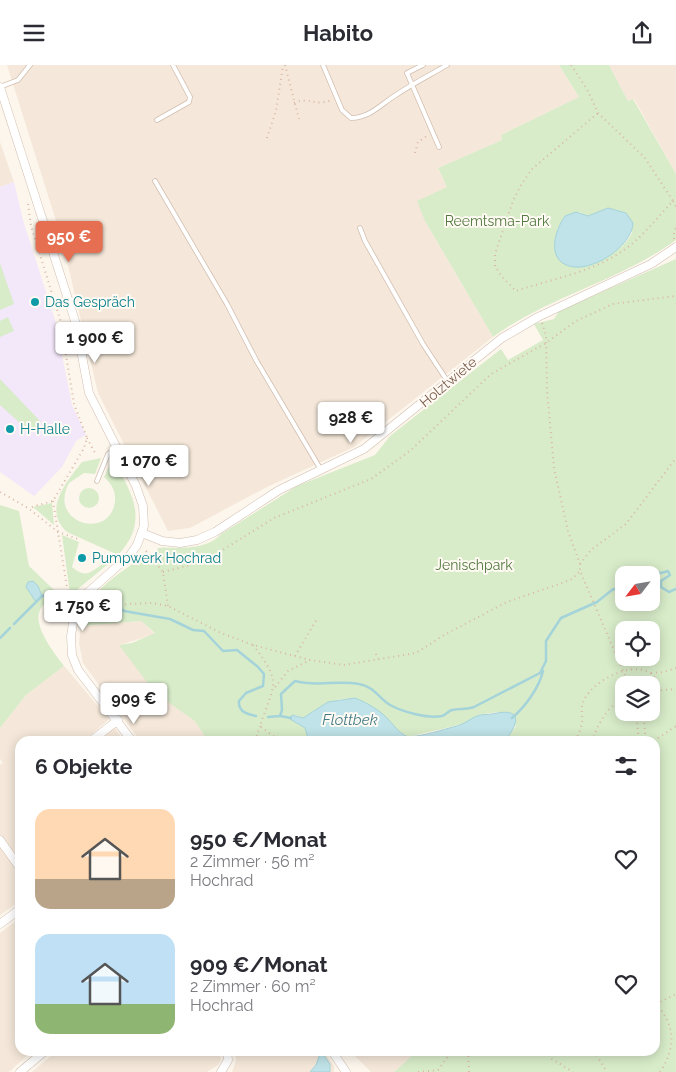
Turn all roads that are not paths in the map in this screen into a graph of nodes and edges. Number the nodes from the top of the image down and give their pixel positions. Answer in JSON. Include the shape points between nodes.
{"nodes":[{"id":1,"x":30,"y":65,"type":"edge"},
{"id":2,"x":173,"y":65,"type":"edge"},
{"id":3,"x":323,"y":65,"type":"edge"},
{"id":4,"x":423,"y":65,"type":"edge"},
{"id":5,"x":447,"y":65,"type":"edge"},
{"id":6,"x":413,"y":85,"type":"junction"},
{"id":7,"x":0,"y":87,"type":"edge"},
{"id":8,"x":157,"y":120,"type":"dead end"},
{"id":9,"x":439,"y":147,"type":"dead end"},
{"id":10,"x":155,"y":181,"type":"dead end"},
{"id":11,"x":360,"y":227,"type":"dead end"},
{"id":12,"x":676,"y":247,"type":"edge"},
{"id":13,"x":448,"y":382,"type":"junction"},
{"id":14,"x":116,"y":449,"type":"junction"},
{"id":15,"x":321,"y":470,"type":"junction"},
{"id":16,"x":97,"y":481,"type":"dead end"},
{"id":17,"x":142,"y":533,"type":"junction"},
{"id":18,"x":118,"y":721,"type":"junction"},
{"id":19,"x":98,"y":736,"type":"edge"},
{"id":20,"x":128,"y":736,"type":"edge"},
{"id":21,"x":0,"y":840,"type":"edge"},
{"id":22,"x":15,"y":861,"type":"edge"},
{"id":23,"x":15,"y":913,"type":"edge"},
{"id":24,"x":0,"y":924,"type":"edge"},
{"id":25,"x":39,"y":1056,"type":"edge"},
{"id":26,"x":228,"y":1056,"type":"edge"},
{"id":27,"x":335,"y":1056,"type":"edge"},
{"id":28,"x":20,"y":1072,"type":"edge"},
{"id":29,"x":221,"y":1072,"type":"edge"},
{"id":30,"x":346,"y":1072,"type":"edge"}],
"edges":[{"from":1,"to":7,"type":"lane","via":[[18,80]]},
{"from":2,"to":8,"type":"lane","via":[[190,97],[189,102]]},
{"from":3,"to":6,"type":"lane","via":[[346,115],[352,118],[373,111]]},
{"from":4,"to":6,"type":"lane","via":[[407,73]]},
{"from":5,"to":6,"type":"lane"},
{"from":6,"to":9,"type":"lane"},
{"from":7,"to":14,"type":"street","via":[[76,324],[89,393]]},
{"from":10,"to":15,"type":"lane"},
{"from":11,"to":13,"type":"lane","via":[[423,344]]},
{"from":12,"to":13,"type":"street","name":"Holztwiete","via":[[651,264],[502,337]]},
{"from":13,"to":15,"type":"street","name":"Holztwiete","via":[[364,449]]},
{"from":14,"to":16,"type":"lane","via":[[108,454]]},
{"from":14,"to":17,"type":"street","via":[[141,498],[145,515]]},
{"from":15,"to":17,"type":"street","name":"Holztwiete","via":[[279,490],[215,532],[197,540],[167,542]]},
{"from":17,"to":18,"type":"street","via":[[130,555],[85,595],[74,617],[71,635],[74,662]]},
{"from":18,"to":19,"type":"street"},
{"from":18,"to":20,"type":"street"},
{"from":21,"to":22,"type":"street"},
{"from":23,"to":24,"type":"street"},
{"from":25,"to":28,"type":"street"},
{"from":26,"to":29,"type":"street"},
{"from":27,"to":30,"type":"street"}]}
